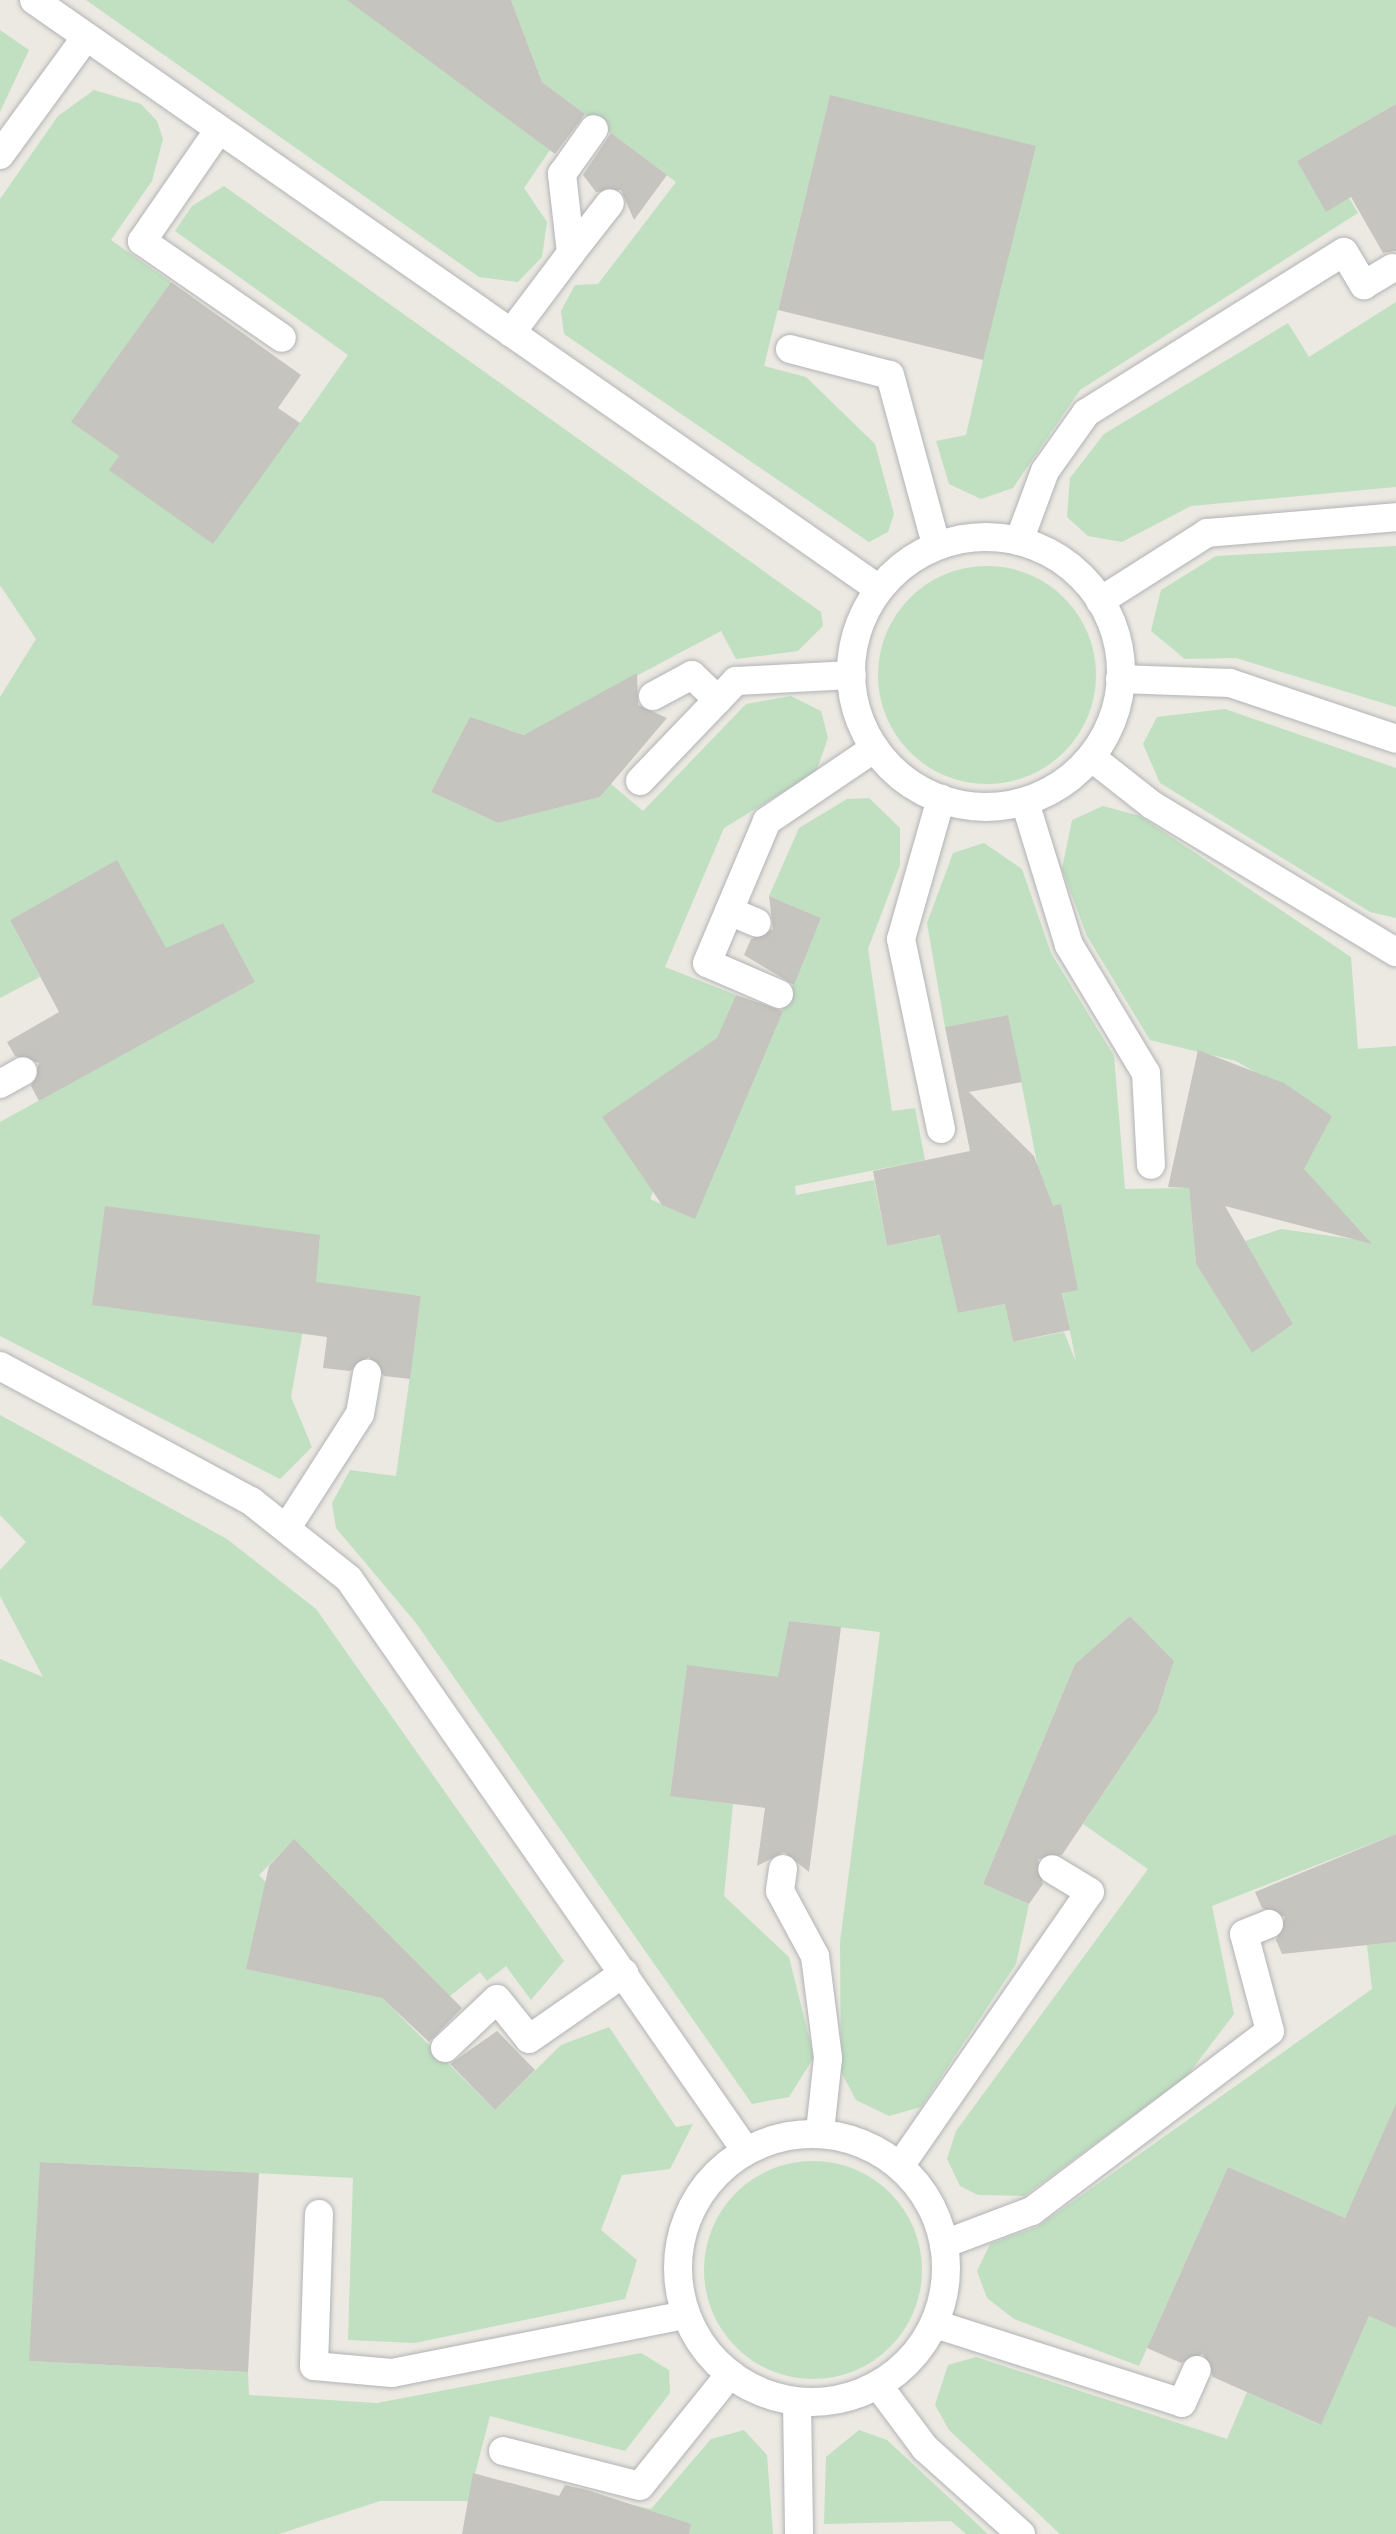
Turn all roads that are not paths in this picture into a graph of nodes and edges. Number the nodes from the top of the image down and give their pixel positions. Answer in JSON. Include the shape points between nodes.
{"nodes":[{"id":1,"x":34,"y":0,"type":"edge"},
{"id":2,"x":86,"y":37,"type":"junction"},
{"id":3,"x":594,"y":129,"type":"dead end"},
{"id":4,"x":218,"y":130,"type":"junction"},
{"id":5,"x":0,"y":156,"type":"edge"},
{"id":6,"x":610,"y":203,"type":"dead end"},
{"id":7,"x":571,"y":253,"type":"junction"},
{"id":8,"x":1392,"y":268,"type":"dead end"},
{"id":9,"x":511,"y":334,"type":"junction"},
{"id":10,"x":282,"y":338,"type":"dead end"},
{"id":11,"x":790,"y":349,"type":"dead end"},
{"id":12,"x":1396,"y":517,"type":"edge"},
{"id":13,"x":1018,"y":541,"type":"junction"},
{"id":14,"x":936,"y":544,"type":"junction"},
{"id":15,"x":880,"y":589,"type":"junction"},
{"id":16,"x":1100,"y":601,"type":"junction"},
{"id":17,"x":852,"y":675,"type":"junction"},
{"id":18,"x":1120,"y":679,"type":"junction"},
{"id":19,"x":652,"y":696,"type":"dead end"},
{"id":20,"x":718,"y":700,"type":"junction"},
{"id":21,"x":1396,"y":739,"type":"edge"},
{"id":22,"x":874,"y":748,"type":"junction"},
{"id":23,"x":1091,"y":757,"type":"junction"},
{"id":24,"x":640,"y":781,"type":"dead end"},
{"id":25,"x":941,"y":800,"type":"junction"},
{"id":26,"x":1025,"y":802,"type":"junction"},
{"id":27,"x":729,"y":911,"type":"junction"},
{"id":28,"x":757,"y":923,"type":"dead end"},
{"id":29,"x":1396,"y":952,"type":"edge"},
{"id":30,"x":779,"y":994,"type":"dead end"},
{"id":31,"x":941,"y":1129,"type":"dead end"},
{"id":32,"x":1151,"y":1165,"type":"dead end"},
{"id":33,"x":0,"y":1366,"type":"edge"},
{"id":34,"x":367,"y":1374,"type":"dead end"},
{"id":35,"x":288,"y":1526,"type":"junction"},
{"id":36,"x":784,"y":1869,"type":"dead end"},
{"id":37,"x":1052,"y":1869,"type":"dead end"},
{"id":38,"x":1270,"y":1924,"type":"dead end"},
{"id":39,"x":624,"y":1973,"type":"junction"},
{"id":40,"x":445,"y":2048,"type":"dead end"},
{"id":41,"x":820,"y":2132,"type":"junction"},
{"id":42,"x":746,"y":2151,"type":"junction"},
{"id":43,"x":900,"y":2166,"type":"junction"},
{"id":44,"x":319,"y":2214,"type":"dead end"},
{"id":45,"x":944,"y":2244,"type":"junction"},
{"id":46,"x":684,"y":2315,"type":"junction"},
{"id":47,"x":935,"y":2324,"type":"junction"},
{"id":48,"x":1197,"y":2370,"type":"dead end"},
{"id":49,"x":730,"y":2374,"type":"junction"},
{"id":50,"x":878,"y":2385,"type":"junction"},
{"id":51,"x":797,"y":2402,"type":"junction"},
{"id":52,"x":503,"y":2452,"type":"dead end"},
{"id":53,"x":799,"y":2534,"type":"edge"},
{"id":54,"x":1022,"y":2534,"type":"edge"}],
"edges":[{"from":1,"to":2,"type":"lane"},
{"from":2,"to":4,"type":"lane"},
{"from":2,"to":5,"type":"lane"},
{"from":3,"to":7,"type":"lane","via":[[562,174]]},
{"from":4,"to":9,"type":"lane"},
{"from":4,"to":10,"type":"lane","via":[[142,241],[204,295]]},
{"from":6,"to":7,"type":"lane"},
{"from":7,"to":9,"type":"lane"},
{"from":8,"to":13,"type":"lane","via":[[1364,284],[1344,252],[1086,412],[1046,472]]},
{"from":9,"to":15,"type":"lane"},
{"from":11,"to":14,"type":"lane","via":[[890,375]]},
{"from":12,"to":16,"type":"lane","via":[[1207,533]]},
{"from":13,"to":14,"type":"lane"},
{"from":13,"to":16,"type":"lane","via":[[1074,569]]},
{"from":14,"to":15,"type":"lane"},
{"from":15,"to":17,"type":"lane","via":[[858,628]]},
{"from":16,"to":18,"type":"lane"},
{"from":17,"to":20,"type":"lane","via":[[736,681]]},
{"from":17,"to":22,"type":"lane"},
{"from":18,"to":21,"type":"lane","via":[[1230,683]]},
{"from":18,"to":23,"type":"lane"},
{"from":19,"to":20,"type":"lane","via":[[692,675]]},
{"from":20,"to":24,"type":"lane"},
{"from":22,"to":25,"type":"lane","via":[[910,784]]},
{"from":22,"to":27,"type":"lane","via":[[766,821]]},
{"from":23,"to":26,"type":"lane"},
{"from":23,"to":29,"type":"lane","via":[[1152,805]]},
{"from":25,"to":26,"type":"lane","via":[[976,808]]},
{"from":25,"to":31,"type":"lane","via":[[900,940]]},
{"from":26,"to":32,"type":"lane","via":[[1069,945],[1146,1072]]},
{"from":27,"to":28,"type":"lane"},
{"from":27,"to":30,"type":"lane","via":[[707,963]]},
{"from":33,"to":35,"type":"lane"},
{"from":34,"to":35,"type":"lane","via":[[360,1414]]},
{"from":35,"to":39,"type":"lane","via":[[349,1579],[394,1638]]},
{"from":36,"to":41,"type":"lane","via":[[780,1891],[816,1956],[828,2058]]},
{"from":37,"to":43,"type":"lane","via":[[1090,1892]]},
{"from":38,"to":45,"type":"lane","via":[[1244,1934],[1270,2031],[1032,2211]]},
{"from":39,"to":40,"type":"lane","via":[[522,2044],[497,1999]]},
{"from":39,"to":42,"type":"lane"},
{"from":41,"to":42,"type":"lane"},
{"from":41,"to":43,"type":"lane"},
{"from":42,"to":46,"type":"lane","via":[[691,2208],[679,2242]]},
{"from":43,"to":45,"type":"lane","via":[[924,2193]]},
{"from":44,"to":46,"type":"lane","via":[[314,2366],[392,2373]]},
{"from":45,"to":47,"type":"lane"},
{"from":46,"to":49,"type":"lane"},
{"from":47,"to":48,"type":"lane","via":[[1182,2403]]},
{"from":47,"to":50,"type":"lane"},
{"from":49,"to":51,"type":"lane"},
{"from":49,"to":52,"type":"lane","via":[[640,2486]]},
{"from":50,"to":51,"type":"lane"},
{"from":50,"to":54,"type":"lane","via":[[925,2448]]},
{"from":51,"to":53,"type":"lane"}]}
